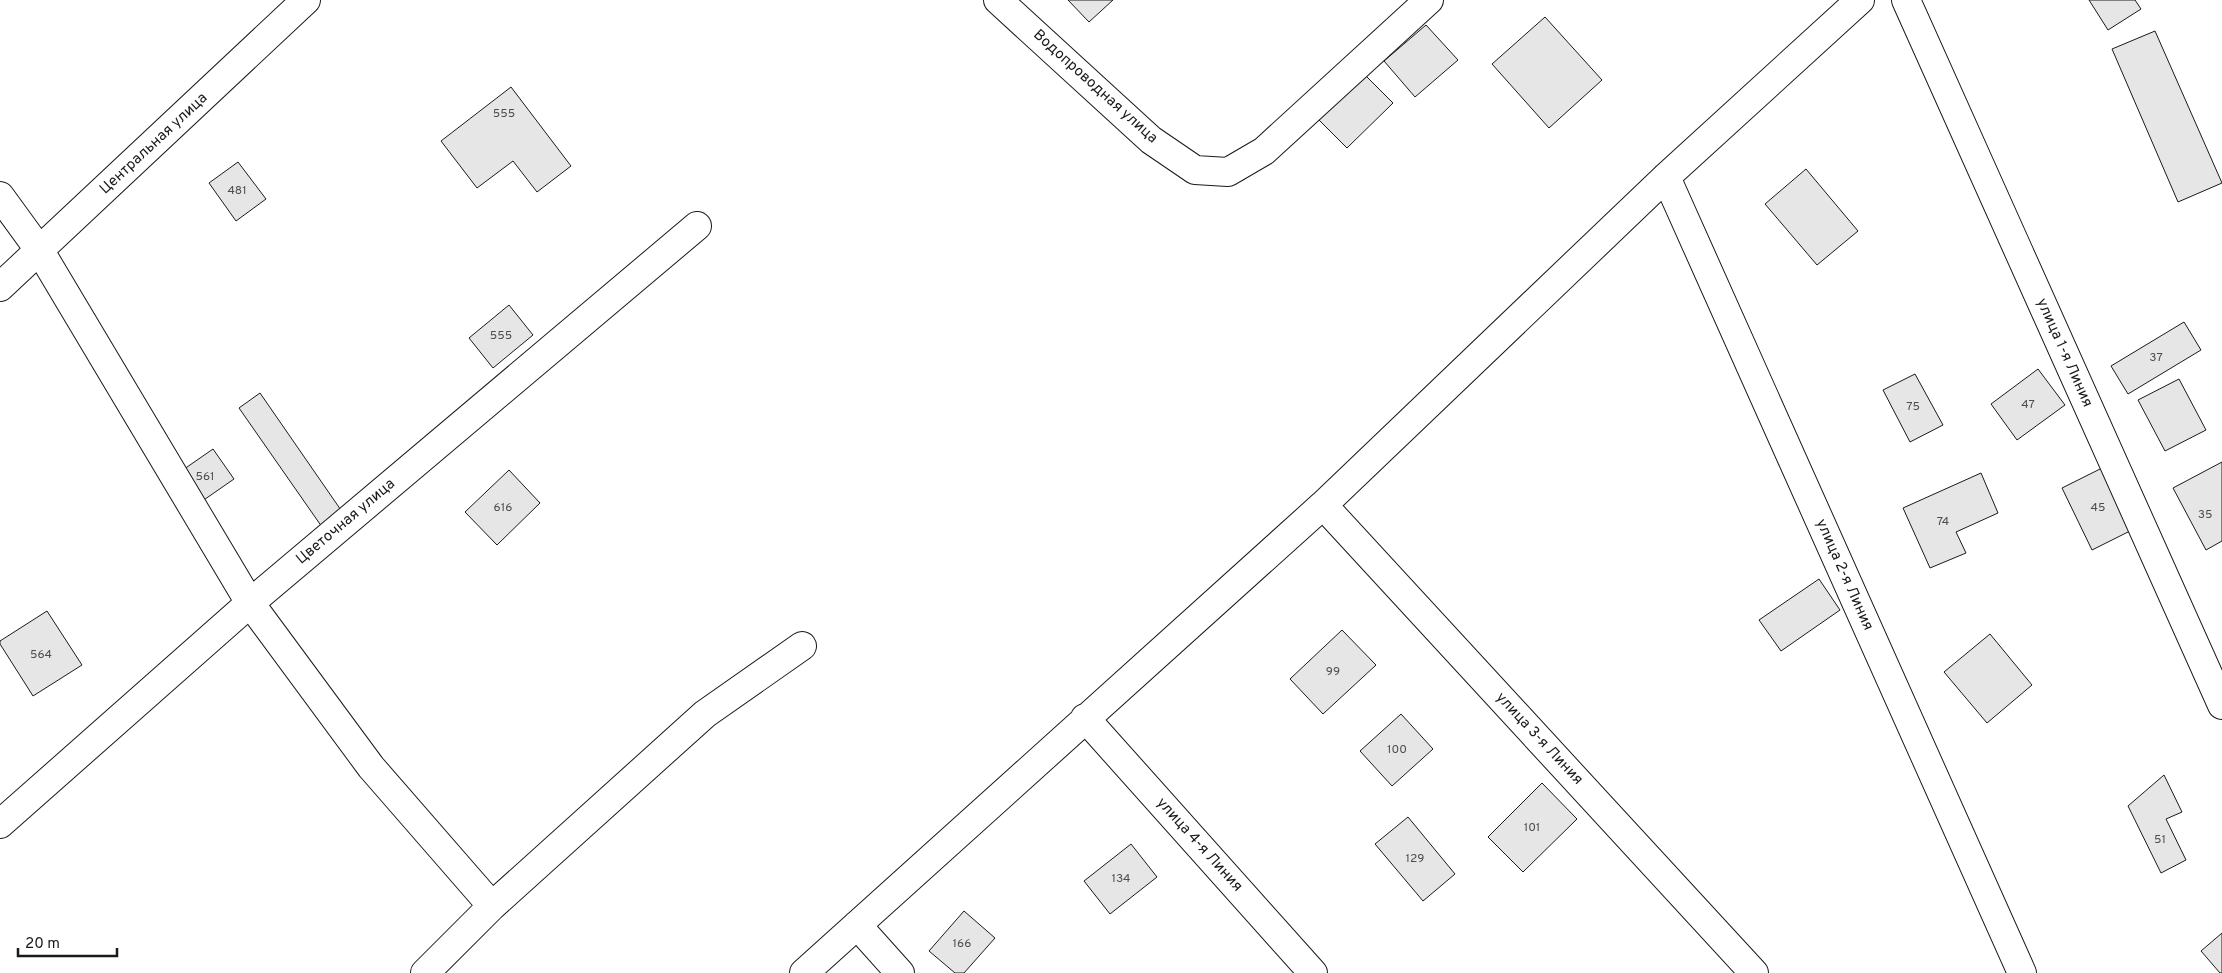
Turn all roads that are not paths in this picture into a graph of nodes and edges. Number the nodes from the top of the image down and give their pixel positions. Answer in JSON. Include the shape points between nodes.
{"nodes":[{"id":1,"x":306,"y":0,"type":"edge"},
{"id":2,"x":998,"y":0,"type":"edge"},
{"id":3,"x":1429,"y":0,"type":"edge"},
{"id":4,"x":1860,"y":0,"type":"edge"},
{"id":5,"x":1906,"y":0,"type":"edge"},
{"id":6,"x":1666,"y":177,"type":"junction"},
{"id":7,"x":0,"y":196,"type":"edge"},
{"id":8,"x":697,"y":226,"type":"dead end"},
{"id":9,"x":40,"y":252,"type":"junction"},
{"id":10,"x":0,"y":288,"type":"edge"},
{"id":11,"x":1323,"y":505,"type":"junction"},
{"id":12,"x":250,"y":603,"type":"junction"},
{"id":13,"x":802,"y":646,"type":"dead end"},
{"id":14,"x":2222,"y":705,"type":"edge"},
{"id":15,"x":1085,"y":718,"type":"junction"},
{"id":16,"x":0,"y":824,"type":"edge"},
{"id":17,"x":492,"y":906,"type":"junction"},
{"id":18,"x":857,"y":925,"type":"junction"},
{"id":19,"x":425,"y":973,"type":"edge"},
{"id":20,"x":804,"y":973,"type":"edge"},
{"id":21,"x":900,"y":973,"type":"edge"},
{"id":22,"x":1314,"y":973,"type":"edge"},
{"id":23,"x":1754,"y":973,"type":"edge"},
{"id":24,"x":2022,"y":973,"type":"edge"}],
"edges":[{"from":1,"to":9,"type":"street","name":"Центральная улица"},
{"from":2,"to":3,"type":"street","name":"Водопроводная улица","via":[[1152,140],[1195,170],[1228,172],[1264,151]]},
{"from":4,"to":6,"type":"street"},
{"from":5,"to":14,"type":"street","name":"улица 1-я Линия"},
{"from":6,"to":11,"type":"street"},
{"from":6,"to":24,"type":"street","name":"улица 2-я Линия"},
{"from":7,"to":9,"type":"street"},
{"from":8,"to":12,"type":"street","name":"Цветочная улица"},
{"from":9,"to":10,"type":"street","name":"Центральная улица"},
{"from":9,"to":12,"type":"street"},
{"from":11,"to":15,"type":"street"},
{"from":11,"to":23,"type":"street","name":"улица 3-я Линия"},
{"from":12,"to":16,"type":"street","name":"Цветочная улица"},
{"from":12,"to":17,"type":"street","via":[[371,767]]},
{"from":13,"to":17,"type":"street","via":[[705,714]]},
{"from":15,"to":18,"type":"street"},
{"from":15,"to":22,"type":"street","name":"улица 4-я Линия"},
{"from":17,"to":19,"type":"street"},
{"from":18,"to":20,"type":"street"},
{"from":18,"to":21,"type":"street"}]}
